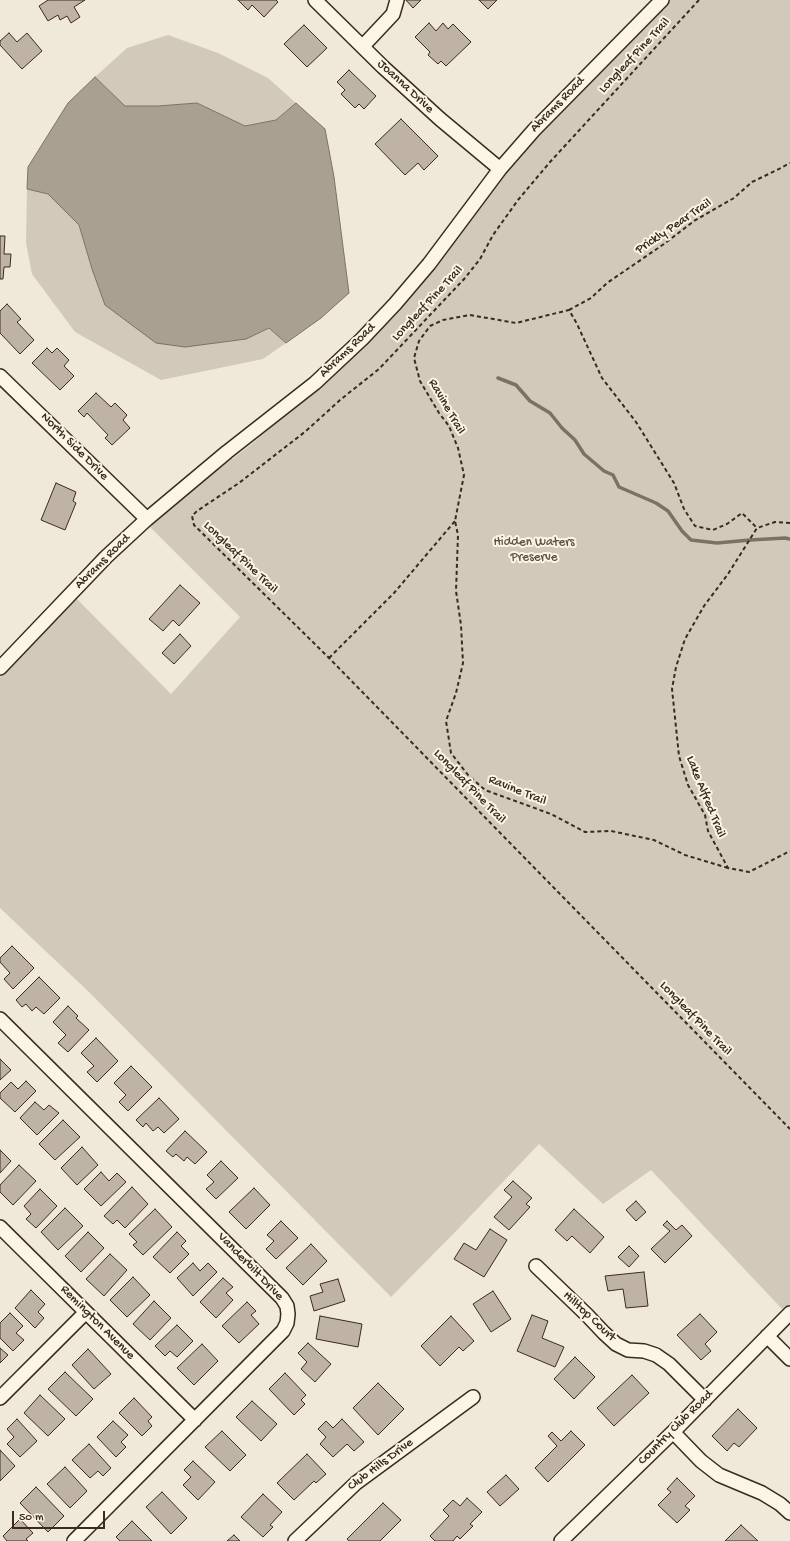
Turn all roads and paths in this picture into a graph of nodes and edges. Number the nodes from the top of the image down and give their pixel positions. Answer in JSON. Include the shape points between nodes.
{"nodes":[{"id":1,"x":397,"y":0,"type":"edge"},
{"id":2,"x":661,"y":0,"type":"edge"},
{"id":3,"x":699,"y":0,"type":"edge"},
{"id":4,"x":319,"y":1,"type":"edge"},
{"id":5,"x":363,"y":46,"type":"junction"},
{"id":6,"x":790,"y":162,"type":"edge"},
{"id":7,"x":500,"y":168,"type":"junction"},
{"id":8,"x":569,"y":310,"type":"junction"},
{"id":9,"x":0,"y":376,"type":"edge"},
{"id":10,"x":147,"y":519,"type":"junction"},
{"id":11,"x":455,"y":521,"type":"junction"},
{"id":12,"x":790,"y":523,"type":"edge"},
{"id":13,"x":757,"y":528,"type":"junction"},
{"id":14,"x":329,"y":658,"type":"junction"},
{"id":15,"x":0,"y":668,"type":"edge"},
{"id":16,"x":790,"y":851,"type":"edge"},
{"id":17,"x":728,"y":868,"type":"junction"},
{"id":18,"x":0,"y":1019,"type":"edge"},
{"id":19,"x":790,"y":1129,"type":"edge"},
{"id":20,"x":0,"y":1226,"type":"edge"},
{"id":21,"x":536,"y":1266,"type":"dead end"},
{"id":22,"x":86,"y":1312,"type":"junction"},
{"id":23,"x":790,"y":1313,"type":"edge"},
{"id":24,"x":767,"y":1336,"type":"junction"},
{"id":25,"x":790,"y":1359,"type":"edge"},
{"id":26,"x":473,"y":1397,"type":"dead end"},
{"id":27,"x":0,"y":1398,"type":"edge"},
{"id":28,"x":705,"y":1400,"type":"junction"},
{"id":29,"x":194,"y":1420,"type":"junction"},
{"id":30,"x":673,"y":1432,"type":"junction"},
{"id":31,"x":790,"y":1513,"type":"edge"},
{"id":32,"x":303,"y":1539,"type":"edge"},
{"id":33,"x":74,"y":1541,"type":"edge"},
{"id":34,"x":561,"y":1541,"type":"edge"}],
"edges":[{"from":1,"to":5,"type":"street","via":[[393,14]]},
{"from":2,"to":7,"type":"street","name":"Abrams Road"},
{"from":3,"to":14,"type":"path","name":"Longleaf Pine Trail","via":[[550,162],[518,200],[465,278],[379,369],[306,431],[192,516],[194,525]]},
{"from":4,"to":5,"type":"street","name":"Joanna Drive"},
{"from":5,"to":7,"type":"street","name":"Joanna Drive","via":[[440,119]]},
{"from":6,"to":8,"type":"path","name":"Prickly Pear Trail","via":[[752,182],[734,198],[694,221],[590,298]]},
{"from":7,"to":10,"type":"street","name":"Abrams Road","via":[[429,264],[396,304],[362,339],[315,383]]},
{"from":8,"to":11,"type":"path","name":"Ravine Trail","via":[[516,323],[470,315],[444,320],[430,326],[419,341],[414,358],[420,381],[449,426],[458,448],[464,475]]},
{"from":8,"to":13,"type":"path","via":[[602,378],[641,429],[674,483],[684,509],[695,526],[713,530],[742,513]]},
{"from":9,"to":10,"type":"street","name":"North Side Drive"},
{"from":10,"to":15,"type":"street","name":"Abrams Road","via":[[106,557]]},
{"from":11,"to":14,"type":"path","via":[[394,593]]},
{"from":11,"to":17,"type":"path","name":"Ravine Trail","via":[[458,535],[456,591],[463,663],[446,722],[451,753],[468,775],[485,790],[551,814],[585,832],[611,831],[654,840],[685,855]]},
{"from":12,"to":13,"type":"path","via":[[775,522]]},
{"from":13,"to":17,"type":"path","name":"Lake Alfred Trail","via":[[704,606],[686,639],[676,667],[672,690],[679,756],[688,785],[705,815],[708,831]]},
{"from":14,"to":19,"type":"path","name":"Longleaf Pine Trail"},
{"from":16,"to":17,"type":"path","via":[[749,872]]},
{"from":18,"to":29,"type":"street","name":"Vanderbilt Drive","via":[[282,1298],[287,1306],[287,1323],[284,1330]]},
{"from":20,"to":22,"type":"street","name":"Remington Avenue"},
{"from":21,"to":28,"type":"street","name":"Hilltop Court","via":[[616,1344],[628,1350],[656,1355],[669,1364]]},
{"from":22,"to":27,"type":"street"},
{"from":22,"to":29,"type":"street","name":"Remington Avenue"},
{"from":23,"to":24,"type":"street","name":"Country Club Road"},
{"from":24,"to":25,"type":"street"},
{"from":24,"to":28,"type":"street","name":"Country Club Road"},
{"from":26,"to":32,"type":"street","name":"Club Hills Drive","via":[[356,1483]]},
{"from":28,"to":30,"type":"street","name":"Country Club Road"},
{"from":29,"to":33,"type":"street","name":"Vanderbilt Drive"},
{"from":30,"to":31,"type":"street","via":[[701,1461],[719,1475],[762,1493]]},
{"from":30,"to":34,"type":"street","name":"Country Club Road"}]}
